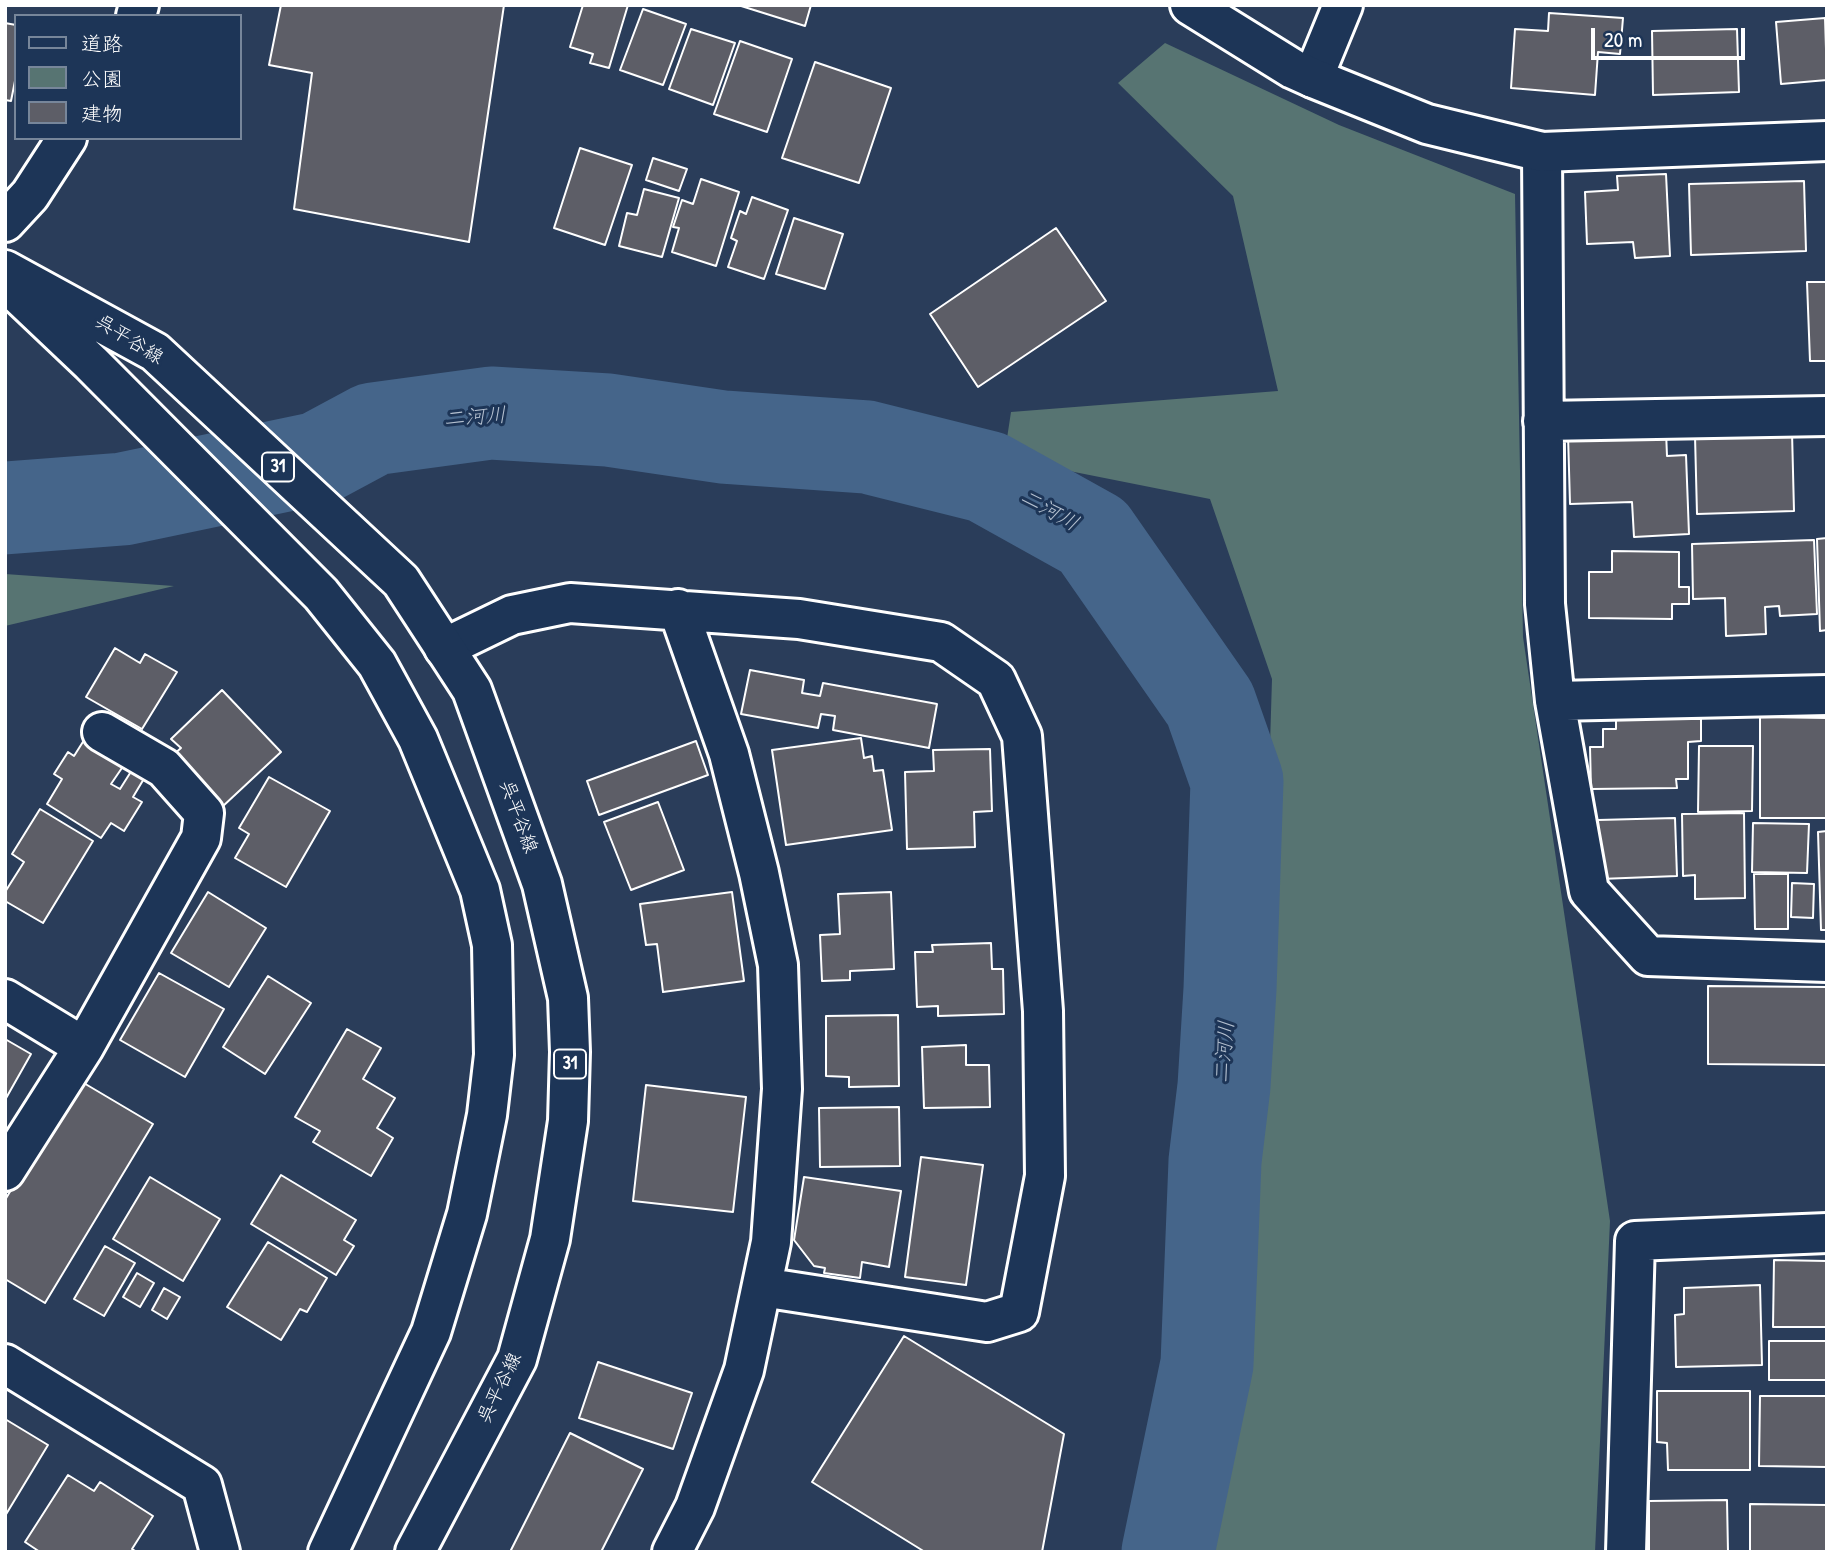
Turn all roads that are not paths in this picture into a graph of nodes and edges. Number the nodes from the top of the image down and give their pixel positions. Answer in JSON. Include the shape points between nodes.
{"nodes":[{"id":1,"x":1190,"y":5,"type":"edge"},
{"id":2,"x":1343,"y":5,"type":"edge"},
{"id":3,"x":1313,"y":78,"type":"junction"},
{"id":4,"x":66,"y":140,"type":"edge"},
{"id":5,"x":1827,"y":141,"type":"edge"},
{"id":6,"x":1542,"y":152,"type":"junction"},
{"id":7,"x":5,"y":222,"type":"edge"},
{"id":8,"x":5,"y":270,"type":"edge"},
{"id":9,"x":5,"y":281,"type":"edge"},
{"id":10,"x":1827,"y":416,"type":"edge"},
{"id":11,"x":1543,"y":421,"type":"junction"},
{"id":12,"x":678,"y":610,"type":"junction"},
{"id":13,"x":444,"y":648,"type":"junction"},
{"id":14,"x":1827,"y":695,"type":"edge"},
{"id":15,"x":1555,"y":701,"type":"junction"},
{"id":16,"x":102,"y":732,"type":"dead end"},
{"id":17,"x":1827,"y":962,"type":"edge"},
{"id":18,"x":5,"y":999,"type":"edge"},
{"id":19,"x":84,"y":1047,"type":"junction"},
{"id":20,"x":5,"y":1171,"type":"edge"},
{"id":21,"x":1827,"y":1233,"type":"edge"},
{"id":22,"x":762,"y":1287,"type":"junction"},
{"id":23,"x":5,"y":1364,"type":"edge"},
{"id":24,"x":219,"y":1552,"type":"edge"},
{"id":25,"x":328,"y":1552,"type":"edge"},
{"id":26,"x":415,"y":1552,"type":"edge"},
{"id":27,"x":671,"y":1552,"type":"edge"},
{"id":28,"x":1626,"y":1552,"type":"edge"}],
"edges":[{"from":1,"to":3,"type":"street"},
{"from":2,"to":3,"type":"street"},
{"from":3,"to":6,"type":"street","via":[[1427,124]]},
{"from":4,"to":7,"type":"street","via":[[30,195]]},
{"from":5,"to":6,"type":"street"},
{"from":6,"to":11,"type":"street"},
{"from":8,"to":13,"type":"street","name":"呉平谷線","number":"31","via":[[155,352],[401,581]]},
{"from":9,"to":25,"type":"street","name":"呉平谷線","via":[[321,594],[377,664],[418,739],[480,890],[492,945],[494,1055],[467,1214],[431,1332]]},
{"from":10,"to":11,"type":"street"},
{"from":11,"to":15,"type":"street","via":[[1545,604]]},
{"from":12,"to":13,"type":"street","via":[[562,604],[512,615]]},
{"from":12,"to":22,"type":"street","via":[[729,754],[778,965],[782,1089],[771,1242]]},
{"from":12,"to":22,"type":"street","via":[[799,619],[941,642],[996,680],[1022,736],[1043,1011],[1045,1176],[1018,1312],[987,1322]]},
{"from":13,"to":26,"type":"street","name":"呉平谷線","number":"31","via":[[472,690],[542,884],[568,998],[568,1121],[550,1239],[517,1359]]},
{"from":14,"to":15,"type":"street"},
{"from":15,"to":17,"type":"street","via":[[1589,891],[1648,956]]},
{"from":16,"to":19,"type":"street","via":[[164,768],[204,813],[201,838]]},
{"from":18,"to":19,"type":"street"},
{"from":19,"to":20,"type":"street"},
{"from":21,"to":28,"type":"street","via":[[1635,1241]]},
{"from":22,"to":27,"type":"street","via":[[744,1370],[695,1507]]},
{"from":23,"to":24,"type":"street","via":[[202,1486]]}]}
